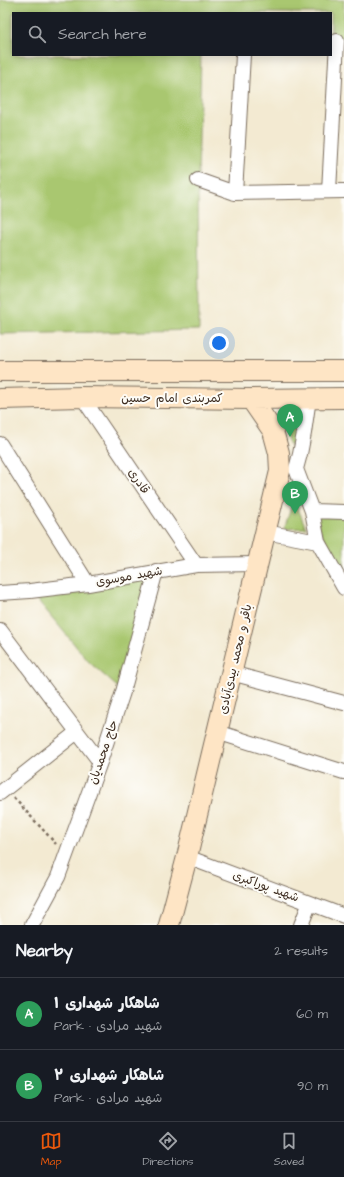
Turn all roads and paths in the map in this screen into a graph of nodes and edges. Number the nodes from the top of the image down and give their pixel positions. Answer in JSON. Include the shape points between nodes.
{"nodes":[{"id":1,"x":337,"y":41,"type":"dead end"},
{"id":2,"x":243,"y":56,"type":"edge"},
{"id":3,"x":198,"y":180,"type":"dead end"},
{"id":4,"x":329,"y":191,"type":"junction"},
{"id":5,"x":344,"y":191,"type":"edge"},
{"id":6,"x":235,"y":193,"type":"junction"},
{"id":7,"x":310,"y":371,"type":"junction"},
{"id":8,"x":344,"y":371,"type":"edge"},
{"id":9,"x":0,"y":372,"type":"edge"},
{"id":10,"x":82,"y":397,"type":"junction"},
{"id":11,"x":309,"y":398,"type":"junction"},
{"id":12,"x":344,"y":398,"type":"edge"},
{"id":13,"x":0,"y":399,"type":"edge"},
{"id":14,"x":251,"y":399,"type":"junction"},
{"id":15,"x":0,"y":444,"type":"edge"},
{"id":16,"x":288,"y":470,"type":"junction"},
{"id":17,"x":312,"y":511,"type":"junction"},
{"id":18,"x":344,"y":512,"type":"edge"},
{"id":19,"x":265,"y":532,"type":"junction"},
{"id":20,"x":318,"y":542,"type":"junction"},
{"id":21,"x":257,"y":564,"type":"junction"},
{"id":22,"x":196,"y":565,"type":"junction"},
{"id":23,"x":156,"y":571,"type":"junction"},
{"id":24,"x":88,"y":584,"type":"junction"},
{"id":25,"x":344,"y":588,"type":"edge"},
{"id":26,"x":0,"y":593,"type":"edge"},
{"id":27,"x":0,"y":630,"type":"edge"},
{"id":28,"x":231,"y":674,"type":"junction"},
{"id":29,"x":344,"y":703,"type":"edge"},
{"id":30,"x":77,"y":732,"type":"junction"},
{"id":31,"x":217,"y":732,"type":"junction"},
{"id":32,"x":100,"y":762,"type":"junction"},
{"id":33,"x":344,"y":772,"type":"edge"},
{"id":34,"x":2,"y":788,"type":"edge"},
{"id":35,"x":66,"y":855,"type":"junction"},
{"id":36,"x":187,"y":857,"type":"junction"},
{"id":37,"x":306,"y":910,"type":"dead end"},
{"id":38,"x":344,"y":916,"type":"edge"},
{"id":39,"x":32,"y":925,"type":"edge"},
{"id":40,"x":169,"y":925,"type":"edge"},
{"id":41,"x":301,"y":925,"type":"edge"}],
"edges":[{"from":1,"to":4,"type":"street"},
{"from":2,"to":6,"type":"street"},
{"from":3,"to":6,"type":"street"},
{"from":4,"to":5,"type":"street"},
{"from":4,"to":6,"type":"street"},
{"from":7,"to":8,"type":"main road"},
{"from":7,"to":9,"type":"main road"},
{"from":7,"to":11,"type":"main road"},
{"from":10,"to":13,"type":"main road","name":"کمربندی امام حسین"},
{"from":10,"to":14,"type":"main road","name":"کمربندی امام حسین"},
{"from":10,"to":22,"type":"street","name":"قادری"},
{"from":11,"to":12,"type":"main road","name":"کمربندی امام حسین"},
{"from":11,"to":14,"type":"main road","name":"کمربندی امام حسین"},
{"from":11,"to":16,"type":"street","via":[[302,447]]},
{"from":14,"to":16,"type":"main road","name":"باقر و محمد بیدی‌آبادی","via":[[273,431],[279,453]]},
{"from":15,"to":24,"type":"street"},
{"from":16,"to":17,"type":"street"},
{"from":16,"to":19,"type":"main road","name":"باقر و محمد بیدی‌آبادی"},
{"from":17,"to":18,"type":"street"},
{"from":17,"to":20,"type":"street"},
{"from":19,"to":20,"type":"street"},
{"from":19,"to":21,"type":"main road","name":"باقر و محمد بیدی‌آبادی"},
{"from":20,"to":25,"type":"street"},
{"from":21,"to":22,"type":"street","name":"شهید موسوی"},
{"from":21,"to":28,"type":"main road","name":"باقر و محمد بیدی‌آبادی"},
{"from":22,"to":23,"type":"street","name":"شهید موسوی"},
{"from":23,"to":24,"type":"street","name":"شهید موسوی"},
{"from":23,"to":32,"type":"street","name":"حاج محمدیان","via":[[123,692]]},
{"from":24,"to":26,"type":"street","name":"شهید موسوی"},
{"from":27,"to":30,"type":"street"},
{"from":28,"to":29,"type":"street"},
{"from":28,"to":31,"type":"main road","name":"باقر و محمد بیدی‌آبادی"},
{"from":30,"to":32,"type":"street"},
{"from":30,"to":34,"type":"street"},
{"from":31,"to":33,"type":"street"},
{"from":31,"to":36,"type":"main road","name":"باقر و محمد بیدی‌آبادی"},
{"from":32,"to":35,"type":"street","name":"حاج محمدیان"},
{"from":34,"to":35,"type":"path"},
{"from":35,"to":39,"type":"street","name":"حاج محمدیان","via":[[58,877]]},
{"from":36,"to":38,"type":"street","name":"شهید پوراکبری"},
{"from":36,"to":40,"type":"main road","name":"باقر و محمد بیدی‌آبادی"},
{"from":37,"to":41,"type":"street"}]}
